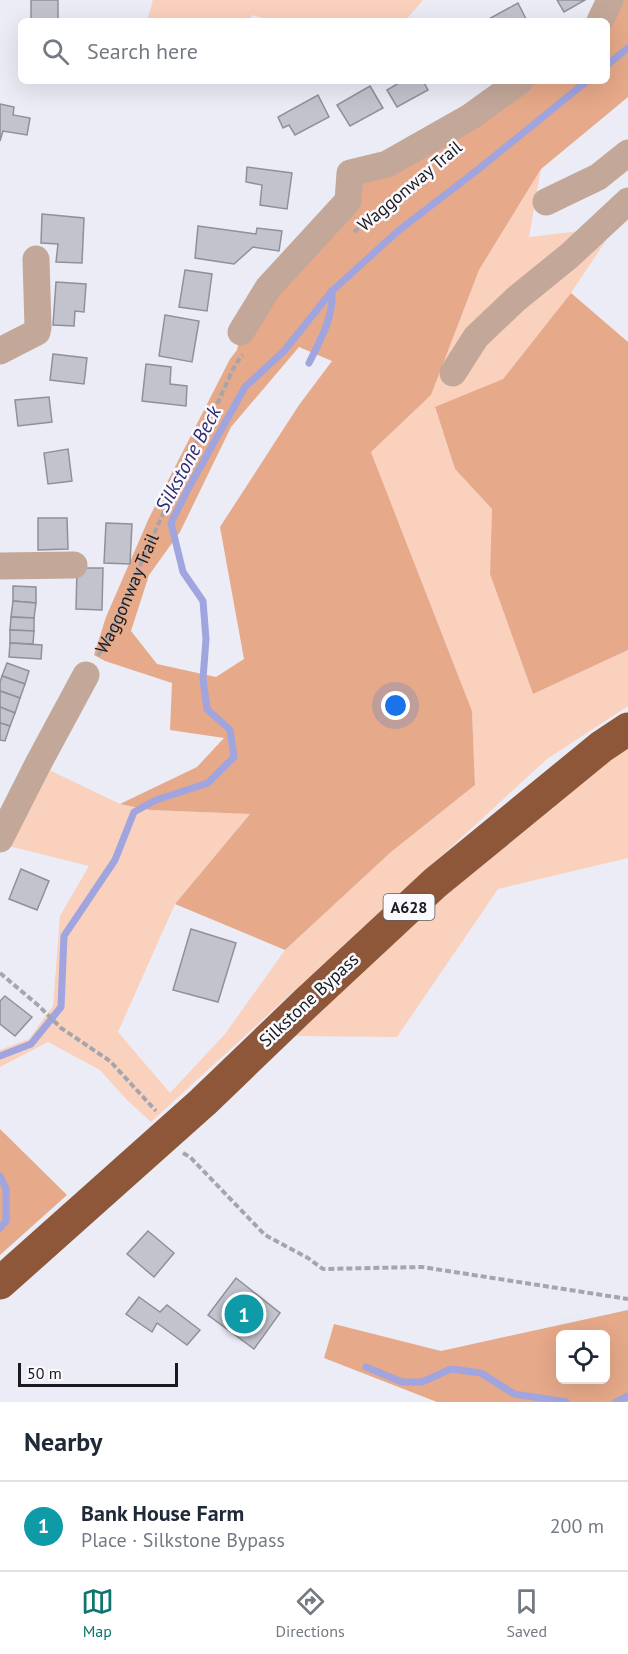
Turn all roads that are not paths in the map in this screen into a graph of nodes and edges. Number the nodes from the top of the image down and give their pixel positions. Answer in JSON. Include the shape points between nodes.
{"nodes":[{"id":1,"x":610,"y":0,"type":"edge"},
{"id":2,"x":601,"y":18,"type":"edge"},
{"id":3,"x":516,"y":84,"type":"edge"},
{"id":4,"x":628,"y":153,"type":"edge"},
{"id":5,"x":628,"y":201,"type":"edge"},
{"id":6,"x":546,"y":202,"type":"dead end"},
{"id":7,"x":36,"y":259,"type":"dead end"},
{"id":8,"x":243,"y":342,"type":"road end"},
{"id":9,"x":0,"y":351,"type":"edge"},
{"id":10,"x":453,"y":373,"type":"dead end"},
{"id":11,"x":74,"y":565,"type":"dead end"},
{"id":12,"x":0,"y":566,"type":"edge"},
{"id":13,"x":87,"y":675,"type":"road end"},
{"id":14,"x":628,"y":729,"type":"edge"},
{"id":15,"x":0,"y":839,"type":"edge"},
{"id":16,"x":0,"y":1284,"type":"edge"}],
"edges":[{"from":1,"to":2,"type":"street"},
{"from":3,"to":8,"type":"street","via":[[470,117],[387,164],[340,167],[348,201],[268,288]]},
{"from":4,"to":6,"type":"street","via":[[598,177]]},
{"from":5,"to":10,"type":"street","via":[[476,337]]},
{"from":7,"to":9,"type":"street","via":[[37,332]]},
{"from":11,"to":12,"type":"street"},
{"from":13,"to":15,"type":"street","name":"Waggonway Trail"},
{"from":14,"to":16,"type":"highway","name":"Silkstone Bypass","number":"A628","via":[[435,883],[173,1129]]}]}
